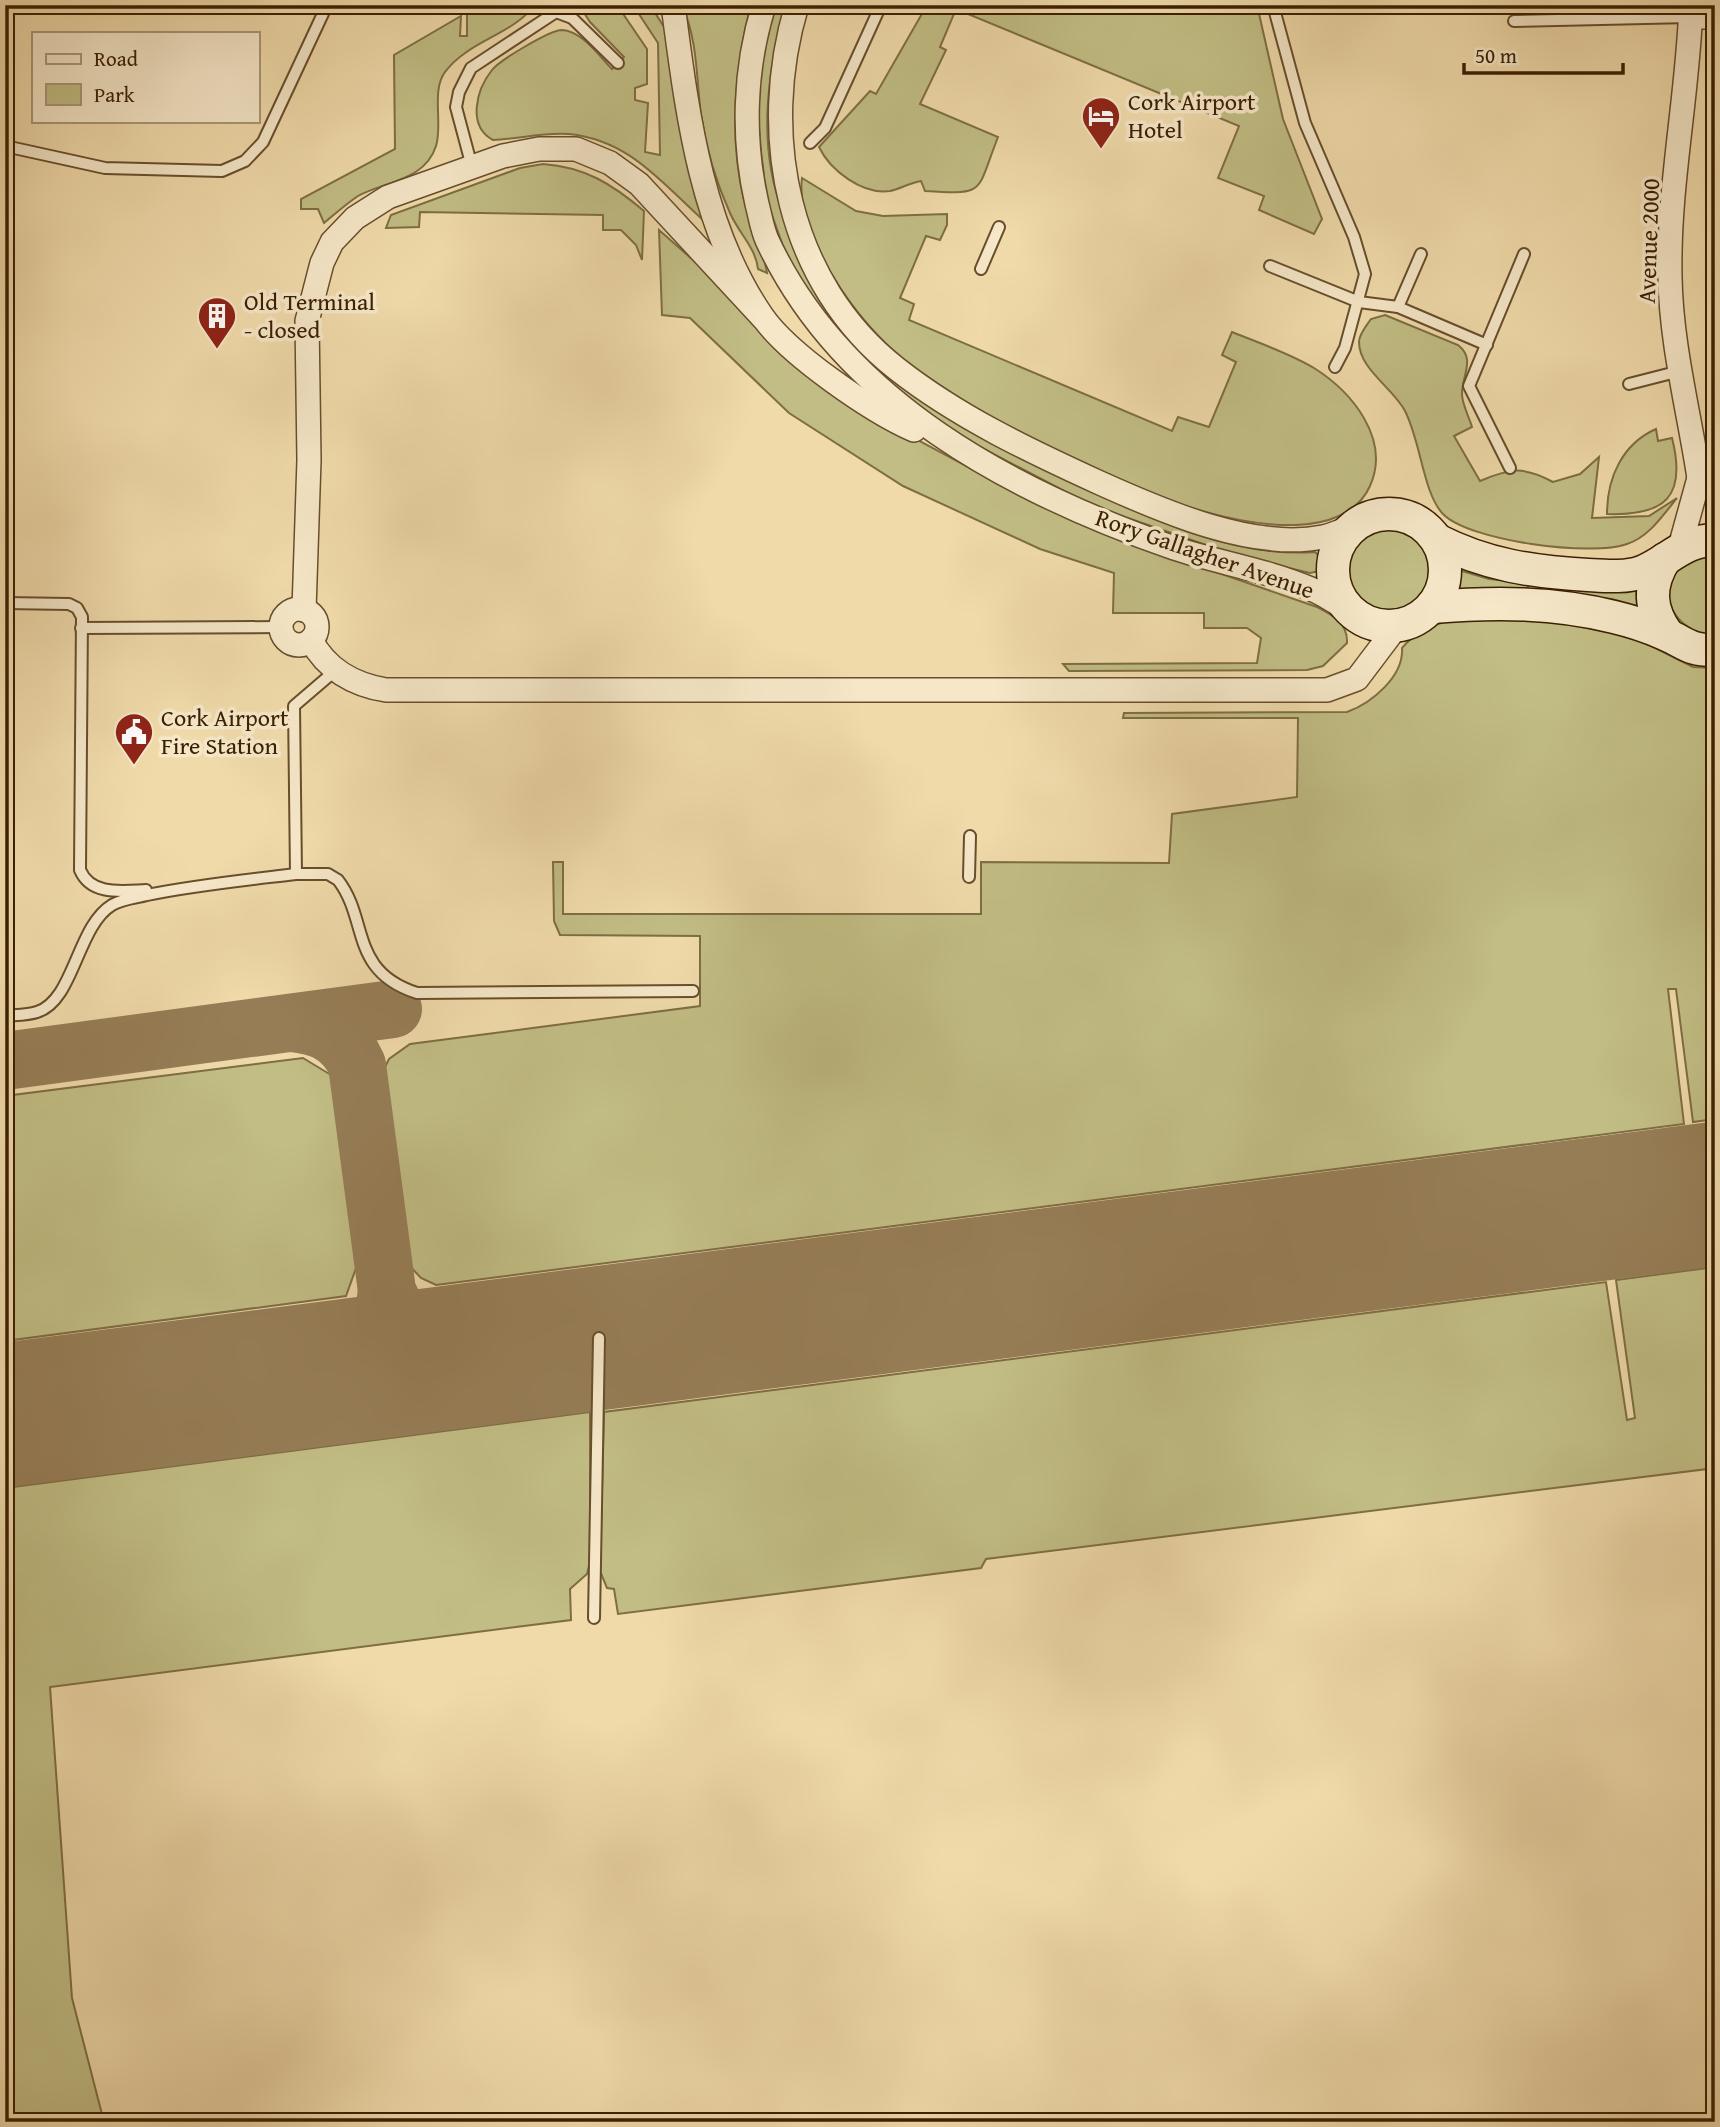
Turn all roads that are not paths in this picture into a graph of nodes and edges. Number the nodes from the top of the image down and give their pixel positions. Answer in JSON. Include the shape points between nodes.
{"nodes":[{"id":1,"x":327,"y":5,"type":"edge"},
{"id":2,"x":764,"y":5,"type":"edge"},
{"id":3,"x":797,"y":5,"type":"edge"},
{"id":4,"x":881,"y":5,"type":"edge"},
{"id":5,"x":1273,"y":5,"type":"edge"},
{"id":6,"x":556,"y":9,"type":"edge"},
{"id":7,"x":671,"y":11,"type":"edge"},
{"id":8,"x":1690,"y":11,"type":"edge"},
{"id":9,"x":1715,"y":17,"type":"edge"},
{"id":10,"x":1514,"y":20,"type":"dead end"},
{"id":11,"x":618,"y":63,"type":"dead end"},
{"id":12,"x":810,"y":143,"type":"dead end"},
{"id":13,"x":5,"y":146,"type":"edge"},
{"id":14,"x":472,"y":167,"type":"junction"},
{"id":15,"x":999,"y":227,"type":"dead end"},
{"id":16,"x":1421,"y":254,"type":"dead end"},
{"id":17,"x":1524,"y":254,"type":"dead end"},
{"id":18,"x":1270,"y":266,"type":"dead end"},
{"id":19,"x":981,"y":269,"type":"dead end"},
{"id":20,"x":1359,"y":302,"type":"junction"},
{"id":21,"x":1398,"y":307,"type":"junction"},
{"id":22,"x":763,"y":318,"type":"junction"},
{"id":23,"x":1487,"y":345,"type":"junction"},
{"id":24,"x":1335,"y":367,"type":"dead end"},
{"id":25,"x":1682,"y":370,"type":"junction"},
{"id":26,"x":1629,"y":384,"type":"dead end"},
{"id":27,"x":972,"y":456,"type":"junction"},
{"id":28,"x":1510,"y":468,"type":"dead end"},
{"id":29,"x":1707,"y":485,"type":"edge"},
{"id":30,"x":1353,"y":526,"type":"junction"},
{"id":31,"x":1437,"y":540,"type":"junction"},
{"id":32,"x":1715,"y":540,"type":"edge"},
{"id":33,"x":1673,"y":553,"type":"junction"},
{"id":34,"x":5,"y":603,"type":"edge"},
{"id":35,"x":1432,"y":607,"type":"junction"},
{"id":36,"x":304,"y":610,"type":"junction"},
{"id":37,"x":1374,"y":622,"type":"junction"},
{"id":38,"x":281,"y":627,"type":"junction"},
{"id":39,"x":81,"y":628,"type":"junction"},
{"id":40,"x":1668,"y":635,"type":"junction"},
{"id":41,"x":310,"y":640,"type":"junction"},
{"id":42,"x":1715,"y":650,"type":"edge"},
{"id":43,"x":337,"y":670,"type":"junction"},
{"id":44,"x":970,"y":836,"type":"dead end"},
{"id":45,"x":296,"y":874,"type":"junction"},
{"id":46,"x":969,"y":877,"type":"dead end"},
{"id":47,"x":172,"y":890,"type":"junction"},
{"id":48,"x":693,"y":991,"type":"dead end"},
{"id":49,"x":5,"y":1016,"type":"edge"},
{"id":50,"x":599,"y":1338,"type":"dead end"},
{"id":51,"x":594,"y":1618,"type":"dead end"}],
"edges":[{"from":1,"to":13,"type":"lane","via":[[262,142],[235,167],[222,171],[105,168]]},
{"from":2,"to":27,"type":"street","name":"Rory Gallagher Avenue","via":[[755,35],[746,117],[750,172],[766,238],[807,308],[851,363],[905,409]]},
{"from":3,"to":30,"type":"street","name":"Rory Gallagher Avenue","via":[[785,50],[778,112],[789,198],[805,248],[823,283],[878,353],[940,400],[1010,439],[1172,512],[1277,539],[1324,537]]},
{"from":4,"to":12,"type":"lane","via":[[825,128]]},
{"from":5,"to":20,"type":"lane","via":[[1305,123],[1365,274]]},
{"from":6,"to":11,"type":"lane","via":[[572,18]]},
{"from":6,"to":14,"type":"lane","via":[[471,68],[456,107]]},
{"from":7,"to":22,"type":"street","via":[[715,220],[736,272]]},
{"from":8,"to":9,"type":"street"},
{"from":8,"to":10,"type":"lane"},
{"from":8,"to":25,"type":"street","name":"Avenue 2000","via":[[1670,244],[1672,310]]},
{"from":14,"to":22,"type":"street","via":[[538,149],[576,149],[610,163],[639,184]]},
{"from":14,"to":36,"type":"street","via":[[387,197],[355,218],[332,242],[322,263],[307,321]]},
{"from":15,"to":19,"type":"lane"},
{"from":16,"to":21,"type":"lane"},
{"from":17,"to":23,"type":"lane"},
{"from":18,"to":20,"type":"lane"},
{"from":20,"to":21,"type":"lane"},
{"from":20,"to":24,"type":"lane"},
{"from":21,"to":23,"type":"lane"},
{"from":22,"to":27,"type":"street","via":[[846,390],[907,427]]},
{"from":23,"to":28,"type":"lane","via":[[1468,386]]},
{"from":25,"to":26,"type":"lane"},
{"from":25,"to":29,"type":"street","name":"Avenue 2000"},
{"from":27,"to":37,"type":"street","name":"Rory Gallagher Avenue","via":[[1044,494],[1175,548],[1314,590]]},
{"from":29,"to":33,"type":"street"},
{"from":30,"to":31,"type":"street","name":"Rory Gallagher Avenue","via":[[1377,514],[1395,513],[1412,518]]},
{"from":30,"to":37,"type":"street","name":"Rory Gallagher Avenue","via":[[1334,555],[1335,589],[1344,605]]},
{"from":31,"to":33,"type":"street","name":"Rory Gallagher Avenue","via":[[1474,558],[1540,573],[1641,573]]},
{"from":31,"to":35,"type":"street","via":[[1445,574]]},
{"from":32,"to":33,"type":"street","name":"Rory Gallagher Avenue","via":[[1696,541]]},
{"from":33,"to":40,"type":"street","via":[[1652,589],[1652,606]]},
{"from":34,"to":39,"type":"lane","via":[[69,604],[82,617]]},
{"from":35,"to":37,"type":"street","via":[[1418,619]]},
{"from":35,"to":40,"type":"street","via":[[1488,602],[1551,605],[1615,617]]},
{"from":36,"to":38,"type":"street","via":[[288,612]]},
{"from":36,"to":41,"type":"street","via":[[316,623]]},
{"from":37,"to":43,"type":"street","via":[[1377,653],[1357,679],[1316,690],[386,690],[355,682]]},
{"from":38,"to":39,"type":"lane"},
{"from":38,"to":41,"type":"street","via":[[289,642],[299,645]]},
{"from":39,"to":47,"type":"lane","via":[[80,870],[90,883],[106,891]]},
{"from":40,"to":42,"type":"street","via":[[1683,646]]},
{"from":41,"to":43,"type":"street"},
{"from":43,"to":45,"type":"lane","via":[[294,706]]},
{"from":44,"to":46,"type":"lane"},
{"from":45,"to":47,"type":"lane"},
{"from":45,"to":48,"type":"lane","via":[[328,874],[338,880],[370,959],[417,993]]},
{"from":47,"to":49,"type":"lane","via":[[110,906],[88,933],[49,1006],[36,1013]]},
{"from":50,"to":51,"type":"lane"}]}
